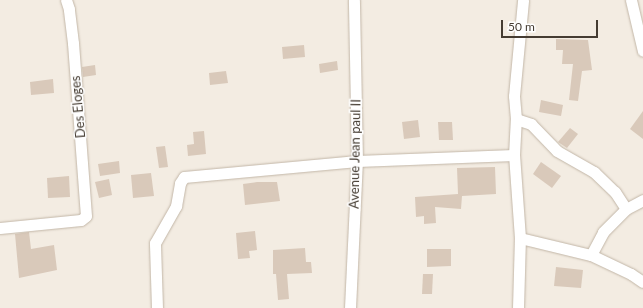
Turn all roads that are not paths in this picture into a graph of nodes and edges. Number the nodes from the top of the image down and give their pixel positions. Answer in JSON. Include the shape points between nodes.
{"nodes":[{"id":1,"x":66,"y":0,"type":"edge"},
{"id":2,"x":354,"y":0,"type":"edge"},
{"id":3,"x":523,"y":0,"type":"edge"},
{"id":4,"x":631,"y":0,"type":"edge"},
{"id":5,"x":643,"y":50,"type":"edge"},
{"id":6,"x":516,"y":119,"type":"junction"},
{"id":7,"x":514,"y":155,"type":"junction"},
{"id":8,"x":357,"y":161,"type":"junction"},
{"id":9,"x":643,"y":200,"type":"edge"},
{"id":10,"x":626,"y":209,"type":"junction"},
{"id":11,"x":0,"y":228,"type":"edge"},
{"id":12,"x":520,"y":238,"type":"junction"},
{"id":13,"x":591,"y":255,"type":"junction"},
{"id":14,"x":643,"y":282,"type":"edge"},
{"id":15,"x":157,"y":308,"type":"edge"},
{"id":16,"x":350,"y":308,"type":"edge"},
{"id":17,"x":518,"y":308,"type":"edge"}],
"edges":[{"from":1,"to":11,"type":"street","name":"Des Eloges","via":[[73,43],[86,214],[81,220]]},
{"from":2,"to":8,"type":"street","name":"Avenue Jean paul II"},
{"from":3,"to":6,"type":"street","via":[[516,60]]},
{"from":4,"to":5,"type":"street"},
{"from":6,"to":7,"type":"street"},
{"from":6,"to":10,"type":"street","via":[[531,124],[557,151],[594,172],[615,192]]},
{"from":7,"to":8,"type":"street"},
{"from":7,"to":12,"type":"street"},
{"from":8,"to":15,"type":"street","via":[[182,178],[176,206],[155,243]]},
{"from":8,"to":16,"type":"street","name":"Avenue Jean paul II"},
{"from":9,"to":10,"type":"street"},
{"from":10,"to":13,"type":"street","via":[[603,232]]},
{"from":12,"to":13,"type":"street"},
{"from":12,"to":17,"type":"street"},
{"from":13,"to":14,"type":"street","via":[[632,274]]}]}
